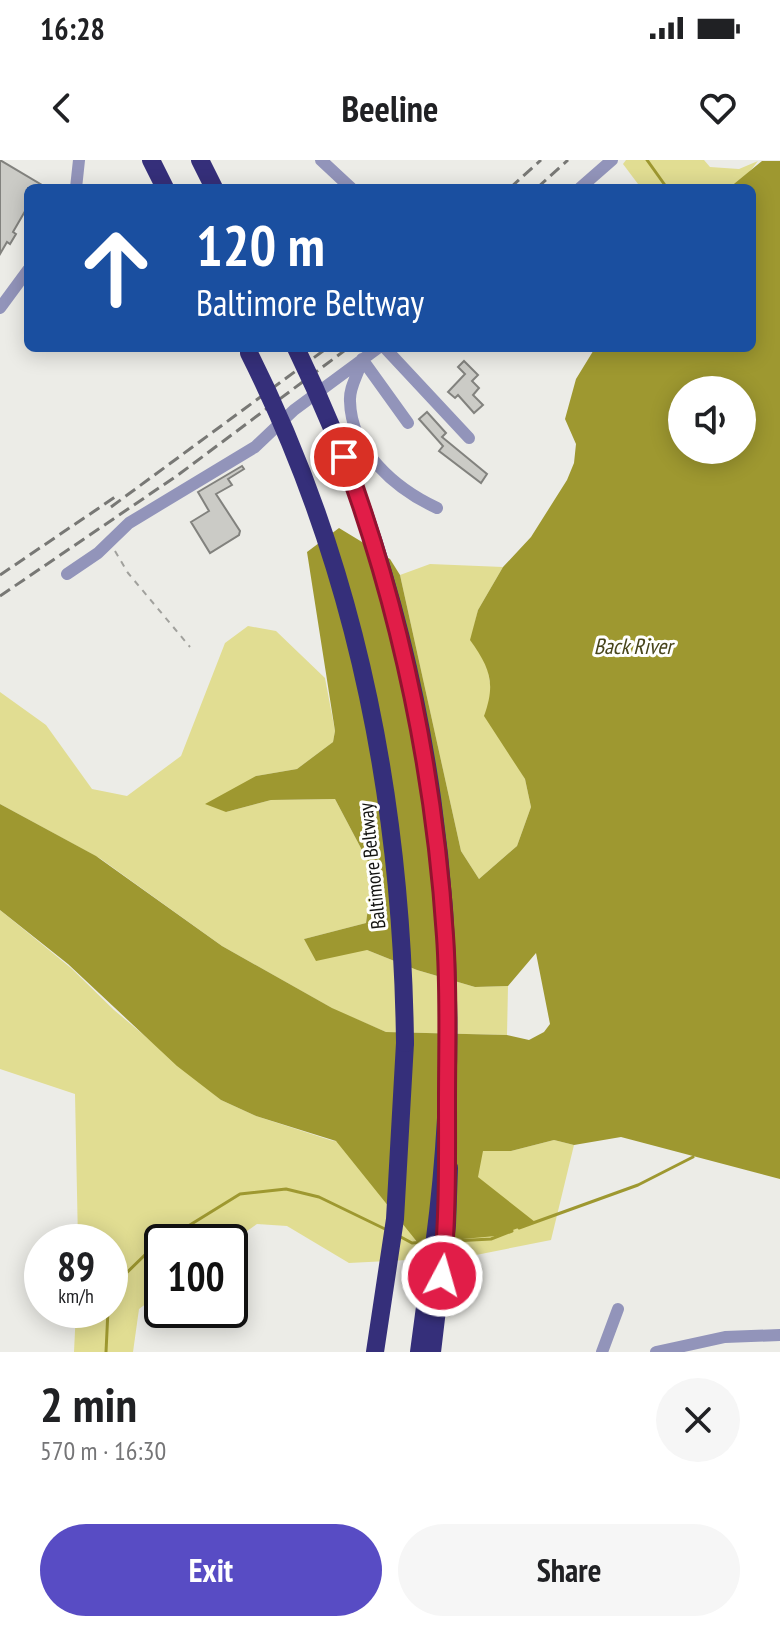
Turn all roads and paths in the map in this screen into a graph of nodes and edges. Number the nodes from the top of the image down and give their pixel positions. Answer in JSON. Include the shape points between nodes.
{"nodes":[{"id":1,"x":79,"y":160,"type":"edge"},
{"id":2,"x":151,"y":160,"type":"edge"},
{"id":3,"x":200,"y":160,"type":"edge"},
{"id":4,"x":321,"y":160,"type":"edge"},
{"id":5,"x":612,"y":160,"type":"edge"},
{"id":6,"x":76,"y":184,"type":"edge"},
{"id":7,"x":163,"y":184,"type":"edge"},
{"id":8,"x":212,"y":184,"type":"edge"},
{"id":9,"x":347,"y":184,"type":"edge"},
{"id":10,"x":585,"y":184,"type":"edge"},
{"id":11,"x":24,"y":275,"type":"edge"},
{"id":12,"x":0,"y":308,"type":"edge"},
{"id":13,"x":249,"y":352,"type":"edge"},
{"id":14,"x":298,"y":352,"type":"edge"},
{"id":15,"x":372,"y":352,"type":"edge"},
{"id":16,"x":389,"y":352,"type":"edge"},
{"id":17,"x":362,"y":359,"type":"junction"},
{"id":18,"x":408,"y":423,"type":"dead end"},
{"id":19,"x":469,"y":438,"type":"dead end"},
{"id":20,"x":437,"y":508,"type":"dead end"},
{"id":21,"x":110,"y":542,"type":"junction"},
{"id":22,"x":67,"y":574,"type":"dead end"},
{"id":23,"x":190,"y":647,"type":"dead end"},
{"id":24,"x":436,"y":1275,"type":"junction"},
{"id":25,"x":618,"y":1309,"type":"dead end"},
{"id":26,"x":780,"y":1335,"type":"edge"},
{"id":27,"x":375,"y":1352,"type":"edge"},
{"id":28,"x":419,"y":1352,"type":"edge"},
{"id":29,"x":432,"y":1352,"type":"edge"},
{"id":30,"x":602,"y":1352,"type":"edge"},
{"id":31,"x":656,"y":1352,"type":"edge"}],
"edges":[{"from":1,"to":6,"type":"street"},
{"from":2,"to":7,"type":"highway"},
{"from":3,"to":8,"type":"highway"},
{"from":4,"to":9,"type":"street"},
{"from":5,"to":10,"type":"street"},
{"from":11,"to":12,"type":"street"},
{"from":13,"to":27,"type":"highway","name":"Baltimore Beltway","bridge":true,"via":[[293,444],[332,551],[368,688],[398,885],[405,1043],[401,1159]]},
{"from":14,"to":24,"type":"highway","bridge":true,"via":[[334,430],[374,541],[410,681],[432,805],[448,991]]},
{"from":15,"to":17,"type":"street"},
{"from":16,"to":19,"type":"street"},
{"from":17,"to":18,"type":"street"},
{"from":17,"to":20,"type":"street","via":[[349,399],[359,436],[401,489]]},
{"from":17,"to":21,"type":"street","via":[[255,447],[129,523]]},
{"from":21,"to":22,"type":"street"},
{"from":21,"to":23,"type":"path","via":[[128,573]]},
{"from":24,"to":28,"type":"highway"},
{"from":24,"to":29,"type":"highway"},
{"from":25,"to":30,"type":"street"},
{"from":26,"to":31,"type":"street","via":[[725,1337]]}]}
